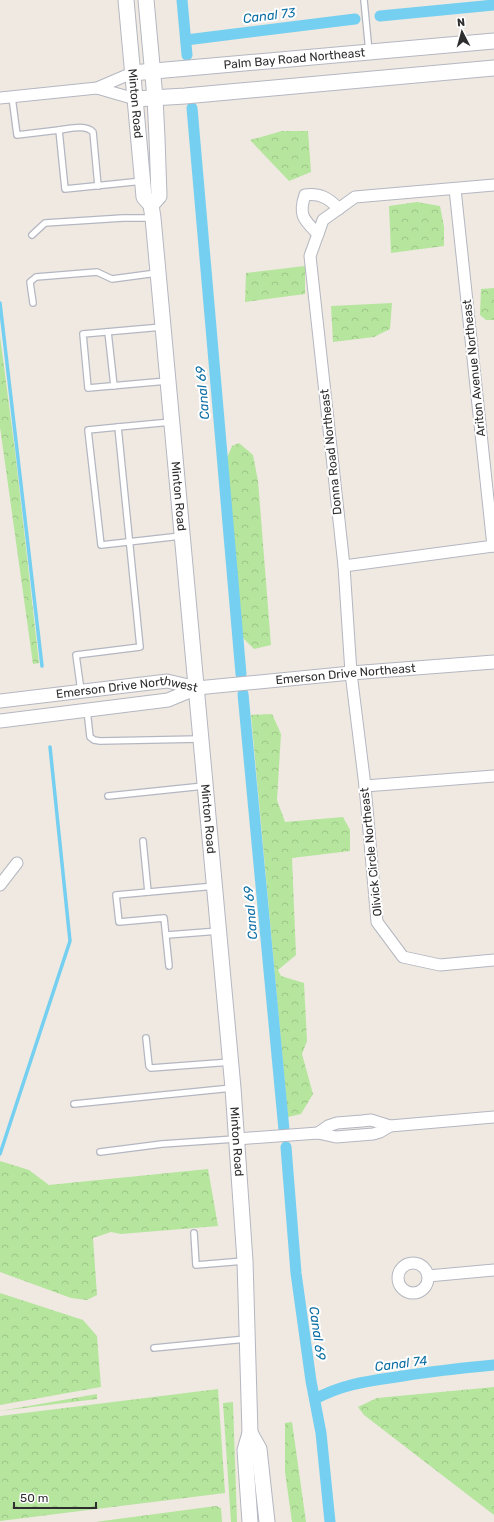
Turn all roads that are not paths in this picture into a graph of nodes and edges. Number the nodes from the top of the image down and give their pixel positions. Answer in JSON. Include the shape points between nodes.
{"nodes":[{"id":1,"x":126,"y":0,"type":"edge"},
{"id":2,"x":146,"y":0,"type":"edge"},
{"id":3,"x":364,"y":0,"type":"edge"},
{"id":4,"x":494,"y":41,"type":"edge"},
{"id":5,"x":369,"y":52,"type":"junction"},
{"id":6,"x":494,"y":68,"type":"edge"},
{"id":7,"x":153,"y":71,"type":"junction"},
{"id":8,"x":132,"y":73,"type":"junction"},
{"id":9,"x":98,"y":88,"type":"junction"},
{"id":10,"x":12,"y":97,"type":"junction"},
{"id":11,"x":0,"y":98,"type":"edge"},
{"id":12,"x":156,"y":98,"type":"junction"},
{"id":13,"x":135,"y":99,"type":"junction"},
{"id":14,"x":59,"y":130,"type":"junction"},
{"id":15,"x":143,"y":180,"type":"junction"},
{"id":16,"x":494,"y":185,"type":"edge"},
{"id":17,"x":98,"y":186,"type":"junction"},
{"id":18,"x":455,"y":189,"type":"junction"},
{"id":19,"x":339,"y":209,"type":"junction"},
{"id":20,"x":152,"y":212,"type":"junction"},
{"id":21,"x":318,"y":234,"type":"junction"},
{"id":22,"x":32,"y":235,"type":"dead end"},
{"id":23,"x":157,"y":273,"type":"junction"},
{"id":24,"x":33,"y":303,"type":"dead end"},
{"id":25,"x":162,"y":326,"type":"junction"},
{"id":26,"x":108,"y":332,"type":"junction"},
{"id":27,"x":168,"y":381,"type":"junction"},
{"id":28,"x":114,"y":386,"type":"junction"},
{"id":29,"x":172,"y":422,"type":"junction"},
{"id":30,"x":118,"y":427,"type":"junction"},
{"id":31,"x":182,"y":536,"type":"junction"},
{"id":32,"x":129,"y":542,"type":"junction"},
{"id":33,"x":494,"y":546,"type":"edge"},
{"id":34,"x":344,"y":566,"type":"junction"},
{"id":35,"x":494,"y":662,"type":"edge"},
{"id":36,"x":351,"y":673,"type":"junction"},
{"id":37,"x":197,"y":688,"type":"junction"},
{"id":38,"x":80,"y":691,"type":"junction"},
{"id":39,"x":0,"y":701,"type":"edge"},
{"id":40,"x":86,"y":710,"type":"junction"},
{"id":41,"x":0,"y":721,"type":"edge"},
{"id":42,"x":202,"y":739,"type":"junction"},
{"id":43,"x":494,"y":776,"type":"edge"},
{"id":44,"x":206,"y":786,"type":"junction"},
{"id":45,"x":365,"y":786,"type":"junction"},
{"id":46,"x":108,"y":796,"type":"dead end"},
{"id":47,"x":144,"y":841,"type":"dead end"},
{"id":48,"x":17,"y":863,"type":"dead end"},
{"id":49,"x":0,"y":885,"type":"edge"},
{"id":50,"x":215,"y":886,"type":"junction"},
{"id":51,"x":148,"y":892,"type":"junction"},
{"id":52,"x":219,"y":931,"type":"junction"},
{"id":53,"x":167,"y":935,"type":"junction"},
{"id":54,"x":494,"y":960,"type":"edge"},
{"id":55,"x":169,"y":966,"type":"dead end"},
{"id":56,"x":146,"y":1038,"type":"dead end"},
{"id":57,"x":231,"y":1062,"type":"junction"},
{"id":58,"x":233,"y":1088,"type":"junction"},
{"id":59,"x":74,"y":1104,"type":"dead end"},
{"id":60,"x":494,"y":1116,"type":"edge"},
{"id":61,"x":352,"y":1122,"type":"junction"},
{"id":62,"x":390,"y":1126,"type":"junction"},
{"id":63,"x":318,"y":1133,"type":"junction"},
{"id":64,"x":353,"y":1136,"type":"junction"},
{"id":65,"x":237,"y":1139,"type":"junction"},
{"id":66,"x":100,"y":1152,"type":"dead end"},
{"id":67,"x":194,"y":1233,"type":"dead end"},
{"id":68,"x":245,"y":1261,"type":"junction"},
{"id":69,"x":494,"y":1270,"type":"edge"},
{"id":70,"x":428,"y":1276,"type":"dead end"},
{"id":71,"x":248,"y":1339,"type":"junction"},
{"id":72,"x":154,"y":1348,"type":"dead end"},
{"id":73,"x":250,"y":1433,"type":"junction"},
{"id":74,"x":250,"y":1522,"type":"edge"},
{"id":75,"x":267,"y":1522,"type":"edge"}],
"edges":[{"from":1,"to":8,"type":"main road","name":"Minton Road"},
{"from":2,"to":7,"type":"main road","name":"Minton Road"},
{"from":3,"to":5,"type":"lane"},
{"from":4,"to":5,"type":"main road","name":"Palm Bay Road Northeast"},
{"from":5,"to":7,"type":"main road","name":"Palm Bay Road Northeast"},
{"from":6,"to":12,"type":"main road","name":"Palm Bay Road Northeast"},
{"from":7,"to":8,"type":"main road","name":"Palm Bay Road Northeast"},
{"from":7,"to":12,"type":"main road","name":"Minton Road"},
{"from":8,"to":9,"type":"street","name":"Palm Bay Road Northeast"},
{"from":8,"to":13,"type":"main road","name":"Minton Road"},
{"from":9,"to":10,"type":"street","name":"Palm Bay Road Northeast"},
{"from":9,"to":13,"type":"street","name":"Palm Bay Road Northeast"},
{"from":10,"to":11,"type":"street","name":"Palm Bay Road Northeast"},
{"from":10,"to":14,"type":"lane","via":[[16,135]]},
{"from":12,"to":13,"type":"main road","name":"Palm Bay Road Northeast"},
{"from":12,"to":20,"type":"main road","name":"Minton Road","via":[[159,196]]},
{"from":13,"to":15,"type":"main road","name":"Minton Road"},
{"from":14,"to":17,"type":"lane","via":[[83,128],[93,132]]},
{"from":14,"to":17,"type":"lane","via":[[65,189]]},
{"from":15,"to":17,"type":"lane"},
{"from":15,"to":20,"type":"main road","name":"Minton Road","via":[[144,197]]},
{"from":16,"to":18,"type":"street","name":"Donna Road Northeast"},
{"from":18,"to":19,"type":"street","name":"Donna Road Northeast","via":[[355,197]]},
{"from":18,"to":33,"type":"street","name":"Ariton Avenue Northeast"},
{"from":19,"to":21,"type":"street","name":"Donna Road Northeast","via":[[323,220]]},
{"from":19,"to":21,"type":"street","via":[[331,200],[315,194],[305,195],[301,207],[305,222]]},
{"from":20,"to":22,"type":"lane","via":[[123,218],[45,223]]},
{"from":20,"to":23,"type":"main road","name":"Minton Road"},
{"from":21,"to":34,"type":"street","name":"Donna Road Northeast","via":[[310,256]]},
{"from":23,"to":24,"type":"lane","via":[[112,279],[97,272],[36,277],[30,282]]},
{"from":23,"to":25,"type":"main road","name":"Minton Road"},
{"from":25,"to":26,"type":"lane"},
{"from":25,"to":27,"type":"main road","name":"Minton Road"},
{"from":26,"to":28,"type":"lane"},
{"from":26,"to":28,"type":"lane","via":[[83,334],[88,388]]},
{"from":27,"to":28,"type":"lane"},
{"from":27,"to":29,"type":"main road","name":"Minton Road"},
{"from":29,"to":30,"type":"lane"},
{"from":29,"to":31,"type":"main road","name":"Minton Road"},
{"from":30,"to":32,"type":"lane"},
{"from":30,"to":32,"type":"lane","via":[[88,430],[101,545]]},
{"from":31,"to":32,"type":"lane"},
{"from":31,"to":37,"type":"main road","name":"Minton Road"},
{"from":32,"to":38,"type":"lane","via":[[140,647],[76,655]]},
{"from":33,"to":34,"type":"street"},
{"from":34,"to":36,"type":"street","name":"Donna Road Northeast"},
{"from":35,"to":36,"type":"street","name":"Emerson Drive Northeast"},
{"from":36,"to":37,"type":"street","name":"Emerson Drive Northeast"},
{"from":36,"to":45,"type":"street","name":"Olivick Circle Northeast"},
{"from":37,"to":38,"type":"street","name":"Emerson Drive Northwest","via":[[167,681]]},
{"from":37,"to":40,"type":"street","name":"Emerson Drive Northwest","via":[[168,700]]},
{"from":37,"to":42,"type":"main road","name":"Minton Road"},
{"from":38,"to":39,"type":"street","name":"Emerson Drive Northwest"},
{"from":40,"to":41,"type":"street","name":"Emerson Drive Northwest"},
{"from":40,"to":42,"type":"lane","via":[[90,737],[94,740]]},
{"from":42,"to":44,"type":"main road","name":"Minton Road"},
{"from":43,"to":45,"type":"street"},
{"from":44,"to":46,"type":"lane"},
{"from":44,"to":50,"type":"main road","name":"Minton Road"},
{"from":45,"to":54,"type":"street","name":"Olivick Circle Northeast","via":[[377,922],[403,957],[440,965]]},
{"from":47,"to":51,"type":"lane"},
{"from":48,"to":49,"type":"street"},
{"from":50,"to":51,"type":"lane"},
{"from":50,"to":52,"type":"main road","name":"Minton Road"},
{"from":51,"to":53,"type":"lane","via":[[116,895],[119,922],[164,918]]},
{"from":52,"to":53,"type":"lane"},
{"from":52,"to":57,"type":"main road","name":"Minton Road"},
{"from":53,"to":55,"type":"lane"},
{"from":56,"to":57,"type":"lane","via":[[151,1068]]},
{"from":57,"to":58,"type":"main road","name":"Minton Road"},
{"from":58,"to":59,"type":"lane"},
{"from":58,"to":65,"type":"main road","name":"Minton Road"},
{"from":60,"to":62,"type":"street"},
{"from":61,"to":62,"type":"street","via":[[371,1120]]},
{"from":61,"to":63,"type":"street","via":[[337,1123]]},
{"from":61,"to":64,"type":"street"},
{"from":62,"to":64,"type":"street","via":[[380,1132]]},
{"from":63,"to":64,"type":"street","via":[[336,1137]]},
{"from":63,"to":65,"type":"street"},
{"from":65,"to":66,"type":"lane","via":[[162,1144]]},
{"from":65,"to":68,"type":"main road","name":"Minton Road"},
{"from":67,"to":68,"type":"lane","via":[[196,1265]]},
{"from":68,"to":71,"type":"main road","name":"Minton Road"},
{"from":69,"to":70,"type":"street"},
{"from":71,"to":72,"type":"lane"},
{"from":71,"to":73,"type":"main road","name":"Minton Road"},
{"from":73,"to":74,"type":"main road","via":[[245,1450]]},
{"from":73,"to":75,"type":"main road","via":[[259,1449]]}]}
